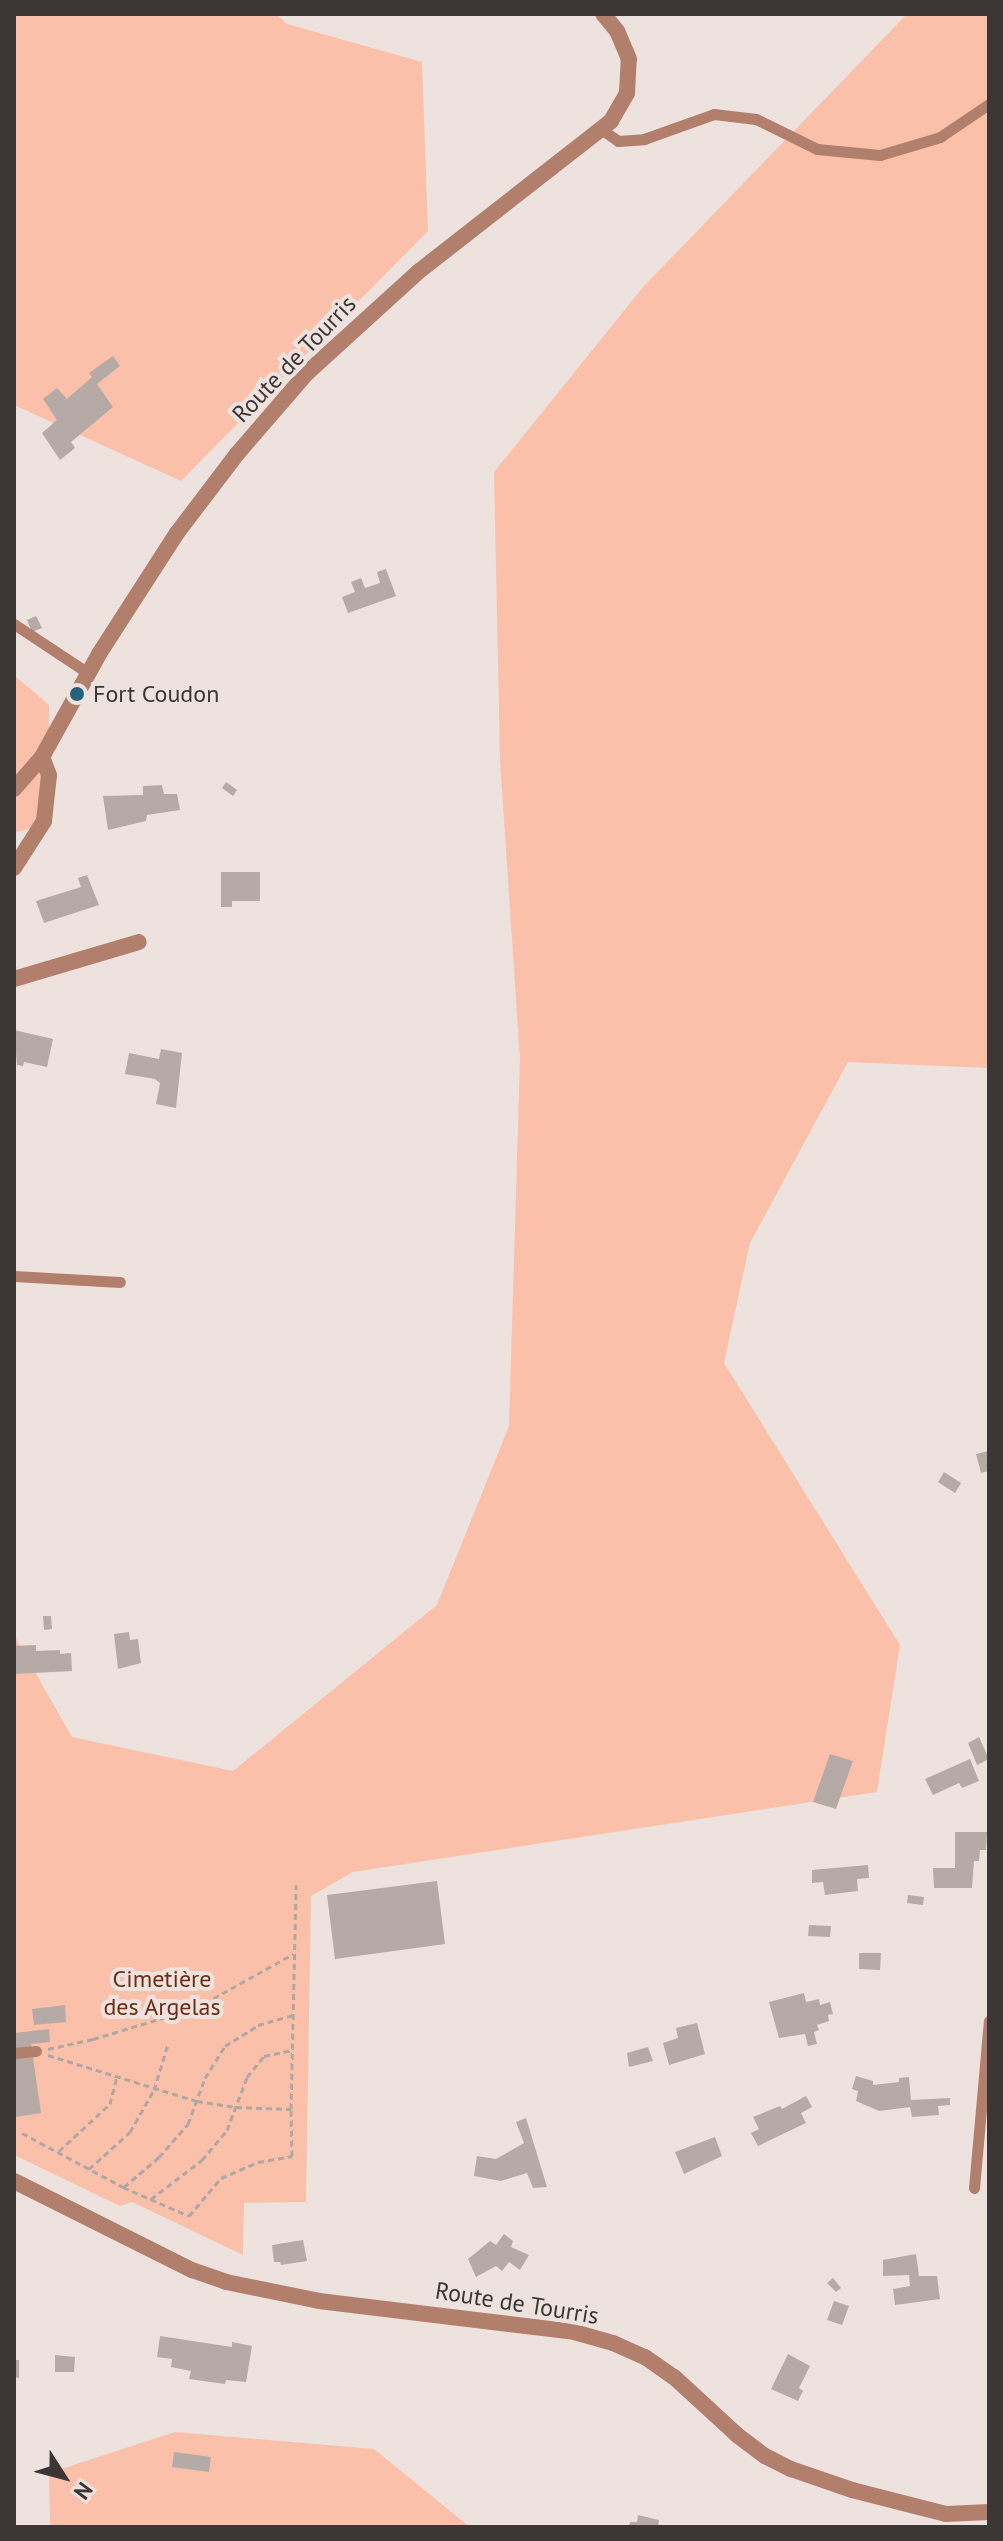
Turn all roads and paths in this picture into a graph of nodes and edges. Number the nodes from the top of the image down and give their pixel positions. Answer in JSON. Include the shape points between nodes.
{"nodes":[{"id":1,"x":603,"y":14,"type":"edge"},
{"id":2,"x":989,"y":104,"type":"edge"},
{"id":3,"x":601,"y":129,"type":"junction"},
{"id":4,"x":14,"y":624,"type":"edge"},
{"id":5,"x":88,"y":673,"type":"junction"},
{"id":6,"x":42,"y":757,"type":"junction"},
{"id":7,"x":14,"y":789,"type":"edge"},
{"id":8,"x":14,"y":868,"type":"edge"},
{"id":9,"x":139,"y":942,"type":"dead end"},
{"id":10,"x":14,"y":979,"type":"edge"},
{"id":11,"x":14,"y":1276,"type":"edge"},
{"id":12,"x":120,"y":1282,"type":"dead end"},
{"id":13,"x":296,"y":1885,"type":"dead end"},
{"id":14,"x":293,"y":1954,"type":"junction"},
{"id":15,"x":293,"y":2015,"type":"junction"},
{"id":16,"x":989,"y":2021,"type":"edge"},
{"id":17,"x":168,"y":2044,"type":"dead end"},
{"id":18,"x":292,"y":2050,"type":"junction"},
{"id":19,"x":36,"y":2051,"type":"junction"},
{"id":20,"x":14,"y":2053,"type":"edge"},
{"id":21,"x":117,"y":2076,"type":"junction"},
{"id":22,"x":154,"y":2090,"type":"junction"},
{"id":23,"x":197,"y":2101,"type":"junction"},
{"id":24,"x":236,"y":2107,"type":"junction"},
{"id":25,"x":291,"y":2109,"type":"junction"},
{"id":26,"x":22,"y":2133,"type":"dead end"},
{"id":27,"x":59,"y":2151,"type":"junction"},
{"id":28,"x":88,"y":2170,"type":"junction"},
{"id":29,"x":14,"y":2181,"type":"edge"},
{"id":30,"x":123,"y":2187,"type":"junction"},
{"id":31,"x":974,"y":2188,"type":"dead end"},
{"id":32,"x":151,"y":2199,"type":"junction"},
{"id":33,"x":989,"y":2512,"type":"edge"},
{"id":34,"x":974,"y":2521,"type":"edge"}],
"edges":[{"from":1,"to":3,"type":"street","name":"Route de Tourris","via":[[629,59],[627,93]]},
{"from":2,"to":3,"type":"lane","via":[[940,137],[880,155],[817,149],[756,119],[714,114],[644,139],[618,141]]},
{"from":3,"to":5,"type":"street","name":"Route de Tourris","via":[[418,272],[307,373],[177,533]]},
{"from":4,"to":5,"type":"lane"},
{"from":5,"to":6,"type":"street","name":"Route de Tourris"},
{"from":6,"to":7,"type":"street","name":"Route de Tourris"},
{"from":6,"to":8,"type":"street","via":[[49,775],[44,821]]},
{"from":9,"to":10,"type":"street"},
{"from":11,"to":12,"type":"lane"},
{"from":13,"to":14,"type":"path"},
{"from":14,"to":15,"type":"path"},
{"from":14,"to":19,"type":"path","via":[[196,2008]]},
{"from":15,"to":18,"type":"path"},
{"from":15,"to":23,"type":"path","via":[[258,2025],[225,2046]]},
{"from":16,"to":31,"type":"lane"},
{"from":17,"to":22,"type":"path"},
{"from":18,"to":24,"type":"path","via":[[264,2056],[247,2077]]},
{"from":18,"to":25,"type":"path"},
{"from":19,"to":20,"type":"lane"},
{"from":19,"to":21,"type":"path"},
{"from":21,"to":22,"type":"path"},
{"from":21,"to":27,"type":"path","via":[[110,2104]]},
{"from":22,"to":23,"type":"path"},
{"from":22,"to":28,"type":"path","via":[[130,2132]]},
{"from":23,"to":24,"type":"path"},
{"from":23,"to":30,"type":"path","via":[[188,2124]]},
{"from":24,"to":25,"type":"path"},
{"from":24,"to":32,"type":"path","via":[[227,2130],[202,2160]]},
{"from":25,"to":32,"type":"path","via":[[292,2156],[258,2162],[221,2178],[189,2216]]},
{"from":26,"to":27,"type":"path"},
{"from":27,"to":28,"type":"path"},
{"from":28,"to":30,"type":"path"},
{"from":29,"to":34,"type":"street","name":"Route de Tourris","via":[[226,2282],[319,2301],[574,2332],[613,2343],[674,2377],[765,2456],[852,2490]]},
{"from":30,"to":32,"type":"path"},
{"from":33,"to":34,"type":"street","name":"Route de Tourris"}]}
